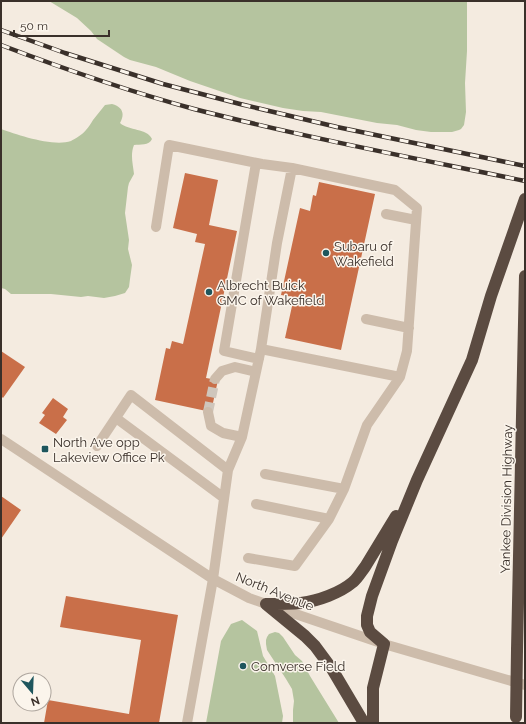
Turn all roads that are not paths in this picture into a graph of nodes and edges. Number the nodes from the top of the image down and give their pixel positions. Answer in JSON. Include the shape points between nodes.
{"nodes":[{"id":1,"x":256,"y":162,"type":"junction"},
{"id":2,"x":292,"y":168,"type":"junction"},
{"id":3,"x":525,"y":199,"type":"edge"},
{"id":4,"x":386,"y":214,"type":"dead end"},
{"id":5,"x":416,"y":220,"type":"junction"},
{"id":6,"x":156,"y":227,"type":"dead end"},
{"id":7,"x":525,"y":276,"type":"edge"},
{"id":8,"x":366,"y":319,"type":"dead end"},
{"id":9,"x":409,"y":328,"type":"junction"},
{"id":10,"x":260,"y":354,"type":"junction"},
{"id":11,"x":256,"y":372,"type":"junction"},
{"id":12,"x":400,"y":377,"type":"junction"},
{"id":13,"x":215,"y":379,"type":"tunnel mouth"},
{"id":14,"x":208,"y":412,"type":"tunnel mouth"},
{"id":15,"x":116,"y":418,"type":"junction"},
{"id":16,"x":242,"y":437,"type":"junction"},
{"id":17,"x":1,"y":439,"type":"edge"},
{"id":18,"x":96,"y":446,"type":"dead end"},
{"id":19,"x":228,"y":470,"type":"junction"},
{"id":20,"x":265,"y":474,"type":"dead end"},
{"id":21,"x":417,"y":480,"type":"junction"},
{"id":22,"x":344,"y":489,"type":"junction"},
{"id":23,"x":224,"y":498,"type":"junction"},
{"id":24,"x":256,"y":504,"type":"dead end"},
{"id":25,"x":329,"y":519,"type":"junction"},
{"id":26,"x":248,"y":558,"type":"dead end"},
{"id":27,"x":213,"y":579,"type":"junction"},
{"id":28,"x":266,"y":604,"type":"junction"},
{"id":29,"x":384,"y":644,"type":"junction"},
{"id":30,"x":525,"y":685,"type":"edge"},
{"id":31,"x":516,"y":720,"type":"edge"},
{"id":32,"x":187,"y":723,"type":"edge"},
{"id":33,"x":364,"y":723,"type":"edge"},
{"id":34,"x":374,"y":723,"type":"edge"}],
"edges":[{"from":1,"to":2,"type":"street"},
{"from":1,"to":6,"type":"street","via":[[169,145]]},
{"from":1,"to":10,"type":"street","via":[[224,351]]},
{"from":2,"to":5,"type":"street","via":[[396,190],[417,208]]},
{"from":2,"to":10,"type":"street","via":[[277,243]]},
{"from":3,"to":21,"type":"highway","via":[[472,360]]},
{"from":4,"to":5,"type":"street"},
{"from":5,"to":9,"type":"street"},
{"from":7,"to":31,"type":"highway","name":"Yankee Division Highway","bridge":true},
{"from":8,"to":9,"type":"street"},
{"from":9,"to":12,"type":"street","via":[[408,351]]},
{"from":10,"to":11,"type":"street"},
{"from":10,"to":12,"type":"street"},
{"from":11,"to":13,"type":"street","via":[[235,367],[222,371]]},
{"from":11,"to":16,"type":"street"},
{"from":12,"to":22,"type":"street","via":[[367,425]]},
{"from":14,"to":16,"type":"street","via":[[211,426],[223,433]]},
{"from":15,"to":18,"type":"street"},
{"from":15,"to":19,"type":"street","via":[[131,396]]},
{"from":15,"to":23,"type":"street"},
{"from":16,"to":19,"type":"street"},
{"from":17,"to":27,"type":"street","name":"North Avenue"},
{"from":19,"to":23,"type":"street"},
{"from":20,"to":22,"type":"street"},
{"from":21,"to":28,"type":"highway","via":[[365,567],[352,582],[327,596],[311,601]]},
{"from":21,"to":29,"type":"highway","via":[[382,568],[367,616],[370,632]]},
{"from":22,"to":25,"type":"street"},
{"from":23,"to":27,"type":"street"},
{"from":24,"to":25,"type":"street"},
{"from":25,"to":26,"type":"street","via":[[295,566]]},
{"from":27,"to":28,"type":"street","name":"North Avenue"},
{"from":27,"to":32,"type":"street"},
{"from":28,"to":29,"type":"street","name":"North Avenue"},
{"from":28,"to":33,"type":"highway","via":[[315,646]]},
{"from":29,"to":30,"type":"street","name":"North Avenue"},
{"from":29,"to":34,"type":"highway","via":[[373,688]]}]}
